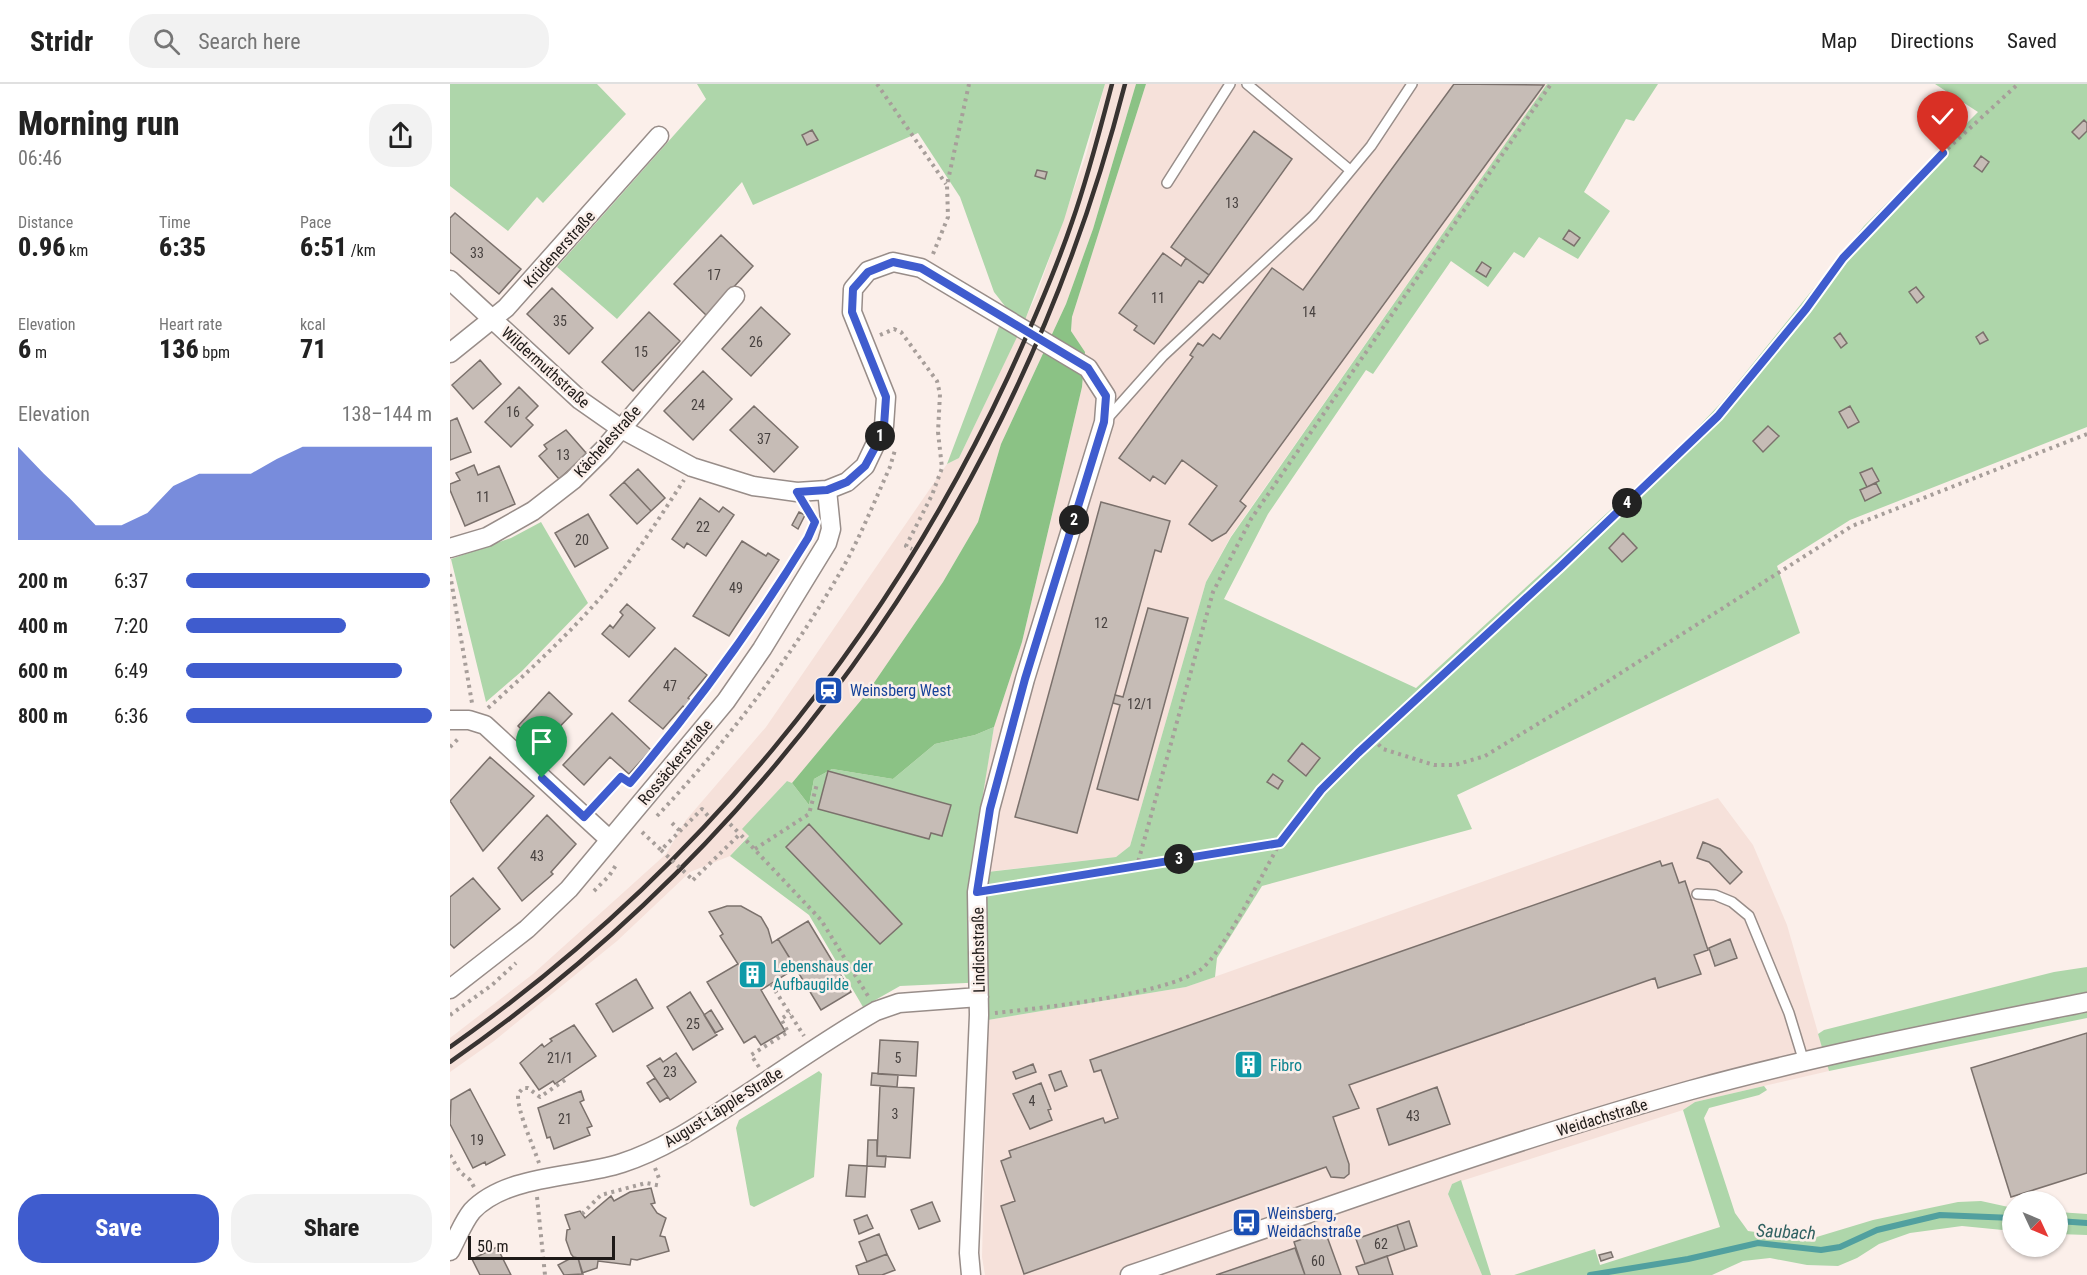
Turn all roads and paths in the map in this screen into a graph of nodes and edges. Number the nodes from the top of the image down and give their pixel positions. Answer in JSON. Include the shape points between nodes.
{"nodes":[{"id":1,"x":877,"y":84,"type":"edge"},
{"id":2,"x":969,"y":84,"type":"edge"},
{"id":3,"x":1230,"y":84,"type":"edge"},
{"id":4,"x":1247,"y":84,"type":"edge"},
{"id":5,"x":1412,"y":84,"type":"edge"},
{"id":6,"x":1551,"y":84,"type":"edge"},
{"id":7,"x":2018,"y":84,"type":"edge"},
{"id":8,"x":659,"y":136,"type":"dead end"},
{"id":9,"x":1350,"y":170,"type":"junction"},
{"id":10,"x":1167,"y":183,"type":"dead end"},
{"id":11,"x":946,"y":185,"type":"junction"},
{"id":12,"x":926,"y":271,"type":"junction"},
{"id":13,"x":450,"y":280,"type":"edge"},
{"id":14,"x":735,"y":296,"type":"dead end"},
{"id":15,"x":493,"y":319,"type":"junction"},
{"id":16,"x":1018,"y":327,"type":"joint"},
{"id":17,"x":886,"y":333,"type":"dead end"},
{"id":18,"x":450,"y":353,"type":"edge"},
{"id":19,"x":1104,"y":422,"type":"junction"},
{"id":20,"x":620,"y":428,"type":"junction"},
{"id":21,"x":2087,"y":434,"type":"edge"},
{"id":22,"x":692,"y":467,"type":"junction"},
{"id":23,"x":827,"y":490,"type":"junction"},
{"id":24,"x":450,"y":548,"type":"edge"},
{"id":25,"x":912,"y":549,"type":"dead end"},
{"id":26,"x":450,"y":574,"type":"edge"},
{"id":27,"x":737,"y":649,"type":"dead end"},
{"id":28,"x":450,"y":720,"type":"edge"},
{"id":29,"x":683,"y":721,"type":"dead end"},
{"id":30,"x":476,"y":722,"type":"junction"},
{"id":31,"x":1373,"y":739,"type":"junction"},
{"id":32,"x":450,"y":747,"type":"edge"},
{"id":33,"x":638,"y":775,"type":"dead end"},
{"id":34,"x":818,"y":784,"type":"dead end"},
{"id":35,"x":584,"y":817,"type":"junction"},
{"id":36,"x":709,"y":817,"type":"dead end"},
{"id":37,"x":672,"y":824,"type":"dead end"},
{"id":38,"x":730,"y":824,"type":"dead end"},
{"id":39,"x":680,"y":831,"type":"junction"},
{"id":40,"x":642,"y":832,"type":"dead end"},
{"id":41,"x":740,"y":834,"type":"junction"},
{"id":42,"x":610,"y":840,"type":"junction"},
{"id":43,"x":1280,"y":843,"type":"junction"},
{"id":44,"x":755,"y":849,"type":"junction"},
{"id":45,"x":661,"y":850,"type":"junction"},
{"id":46,"x":1137,"y":866,"type":"junction"},
{"id":47,"x":977,"y":892,"type":"junction"},
{"id":48,"x":1697,"y":894,"type":"dead end"},
{"id":49,"x":771,"y":984,"type":"dead end"},
{"id":50,"x":862,"y":988,"type":"dead end"},
{"id":51,"x":450,"y":989,"type":"edge"},
{"id":52,"x":2087,"y":1002,"type":"edge"},
{"id":53,"x":979,"y":1006,"type":"junction"},
{"id":54,"x":790,"y":1013,"type":"junction"},
{"id":55,"x":799,"y":1028,"type":"dead end"},
{"id":56,"x":1804,"y":1062,"type":"junction"},
{"id":57,"x":565,"y":1080,"type":"dead end"},
{"id":58,"x":768,"y":1080,"type":"junction"},
{"id":59,"x":534,"y":1146,"type":"dead end"},
{"id":60,"x":450,"y":1155,"type":"edge"},
{"id":61,"x":535,"y":1181,"type":"junction"},
{"id":62,"x":662,"y":1186,"type":"dead end"},
{"id":63,"x":476,"y":1192,"type":"dead end"},
{"id":64,"x":582,"y":1214,"type":"dead end"},
{"id":65,"x":450,"y":1251,"type":"edge"},
{"id":66,"x":545,"y":1275,"type":"edge"},
{"id":67,"x":971,"y":1275,"type":"edge"},
{"id":68,"x":1130,"y":1275,"type":"edge"}],
"edges":[{"from":1,"to":11,"type":"path"},
{"from":2,"to":11,"type":"path"},
{"from":3,"to":10,"type":"lane"},
{"from":4,"to":9,"type":"lane"},
{"from":5,"to":9,"type":"lane"},
{"from":6,"to":46,"type":"path","via":[[1251,519],[1213,591]]},
{"from":7,"to":31,"type":"path","via":[[1943,153],[1843,258],[1718,416]]},
{"from":8,"to":15,"type":"street","name":"Krüdenerstraße"},
{"from":9,"to":19,"type":"lane","via":[[1313,216],[1163,356]]},
{"from":11,"to":12,"type":"path","via":[[948,217]]},
{"from":12,"to":16,"type":"street","name":"Wildermuthstraße"},
{"from":12,"to":23,"type":"street","name":"Wildermuthstraße","via":[[893,262],[868,272],[853,289],[852,312],[886,397],[884,426],[865,466],[847,482]]},
{"from":13,"to":15,"type":"street","name":"Wildermuthstraße"},
{"from":14,"to":20,"type":"street","name":"Kächelestraße"},
{"from":15,"to":18,"type":"street","name":"Krüdenerstraße"},
{"from":15,"to":20,"type":"street","name":"Wildermuthstraße","via":[[579,400]]},
{"from":16,"to":19,"type":"street","name":"Lindichstraße","via":[[1088,368],[1106,396]]},
{"from":17,"to":25,"type":"path","via":[[894,329],[909,341],[937,381],[940,394],[938,432],[942,468],[906,546]]},
{"from":19,"to":47,"type":"street","name":"Lindichstraße","via":[[1025,679],[990,809]]},
{"from":20,"to":22,"type":"street","name":"Wildermuthstraße"},
{"from":20,"to":24,"type":"street","name":"Kächelestraße","via":[[573,480],[533,511],[487,537]]},
{"from":21,"to":31,"type":"path","via":[[1852,526],[1485,756],[1455,765],[1434,765],[1383,749]]},
{"from":22,"to":23,"type":"street","name":"Wildermuthstraße","via":[[753,486],[797,492]]},
{"from":22,"to":30,"type":"path","via":[[646,539],[602,595]]},
{"from":23,"to":42,"type":"street","name":"Rossäckerstraße","via":[[831,529],[827,543],[774,630],[726,701]]},
{"from":26,"to":30,"type":"path"},
{"from":27,"to":29,"type":"path"},
{"from":28,"to":30,"type":"street"},
{"from":30,"to":32,"type":"path"},
{"from":30,"to":35,"type":"street","via":[[485,725]]},
{"from":31,"to":43,"type":"path","via":[[1321,790]]},
{"from":33,"to":35,"type":"path","via":[[630,783],[621,777]]},
{"from":34,"to":44,"type":"path","via":[[809,814]]},
{"from":35,"to":42,"type":"street"},
{"from":36,"to":39,"type":"path","via":[[702,809]]},
{"from":37,"to":39,"type":"path"},
{"from":38,"to":41,"type":"path"},
{"from":39,"to":45,"type":"path"},
{"from":40,"to":45,"type":"path"},
{"from":41,"to":44,"type":"path"},
{"from":41,"to":45,"type":"path","bridge":true,"via":[[693,880]]},
{"from":42,"to":51,"type":"street","name":"Rossäckerstraße","via":[[568,889],[527,928]]},
{"from":43,"to":46,"type":"path"},
{"from":43,"to":53,"type":"path","via":[[1215,955],[1200,970],[1152,988],[1038,1009]]},
{"from":44,"to":50,"type":"path","via":[[821,920]]},
{"from":46,"to":47,"type":"path"},
{"from":47,"to":53,"type":"street","name":"Lindichstraße"},
{"from":48,"to":56,"type":"lane","via":[[1715,895],[1732,902],[1749,916],[1789,1013]]},
{"from":49,"to":54,"type":"path"},
{"from":52,"to":56,"type":"street","name":"Weidachstraße"},
{"from":53,"to":58,"type":"street","name":"August-Läpple-Straße","via":[[898,1003],[876,1011]]},
{"from":53,"to":67,"type":"street","name":"Lindichstraße"},
{"from":54,"to":55,"type":"path"},
{"from":54,"to":58,"type":"path","via":[[781,1019],[788,1032],[751,1055]]},
{"from":56,"to":68,"type":"street","name":"Weidachstraße","via":[[1691,1090],[1490,1152]]},
{"from":57,"to":59,"type":"path","via":[[540,1097],[528,1088],[518,1094],[519,1111]]},
{"from":58,"to":61,"type":"street","name":"August-Läpple-Straße","via":[[649,1153],[596,1171]]},
{"from":60,"to":63,"type":"path"},
{"from":61,"to":65,"type":"street","name":"August-Läpple-Straße","via":[[509,1188],[472,1211]]},
{"from":61,"to":66,"type":"path"},
{"from":62,"to":64,"type":"path","via":[[646,1182],[602,1195]]}]}
